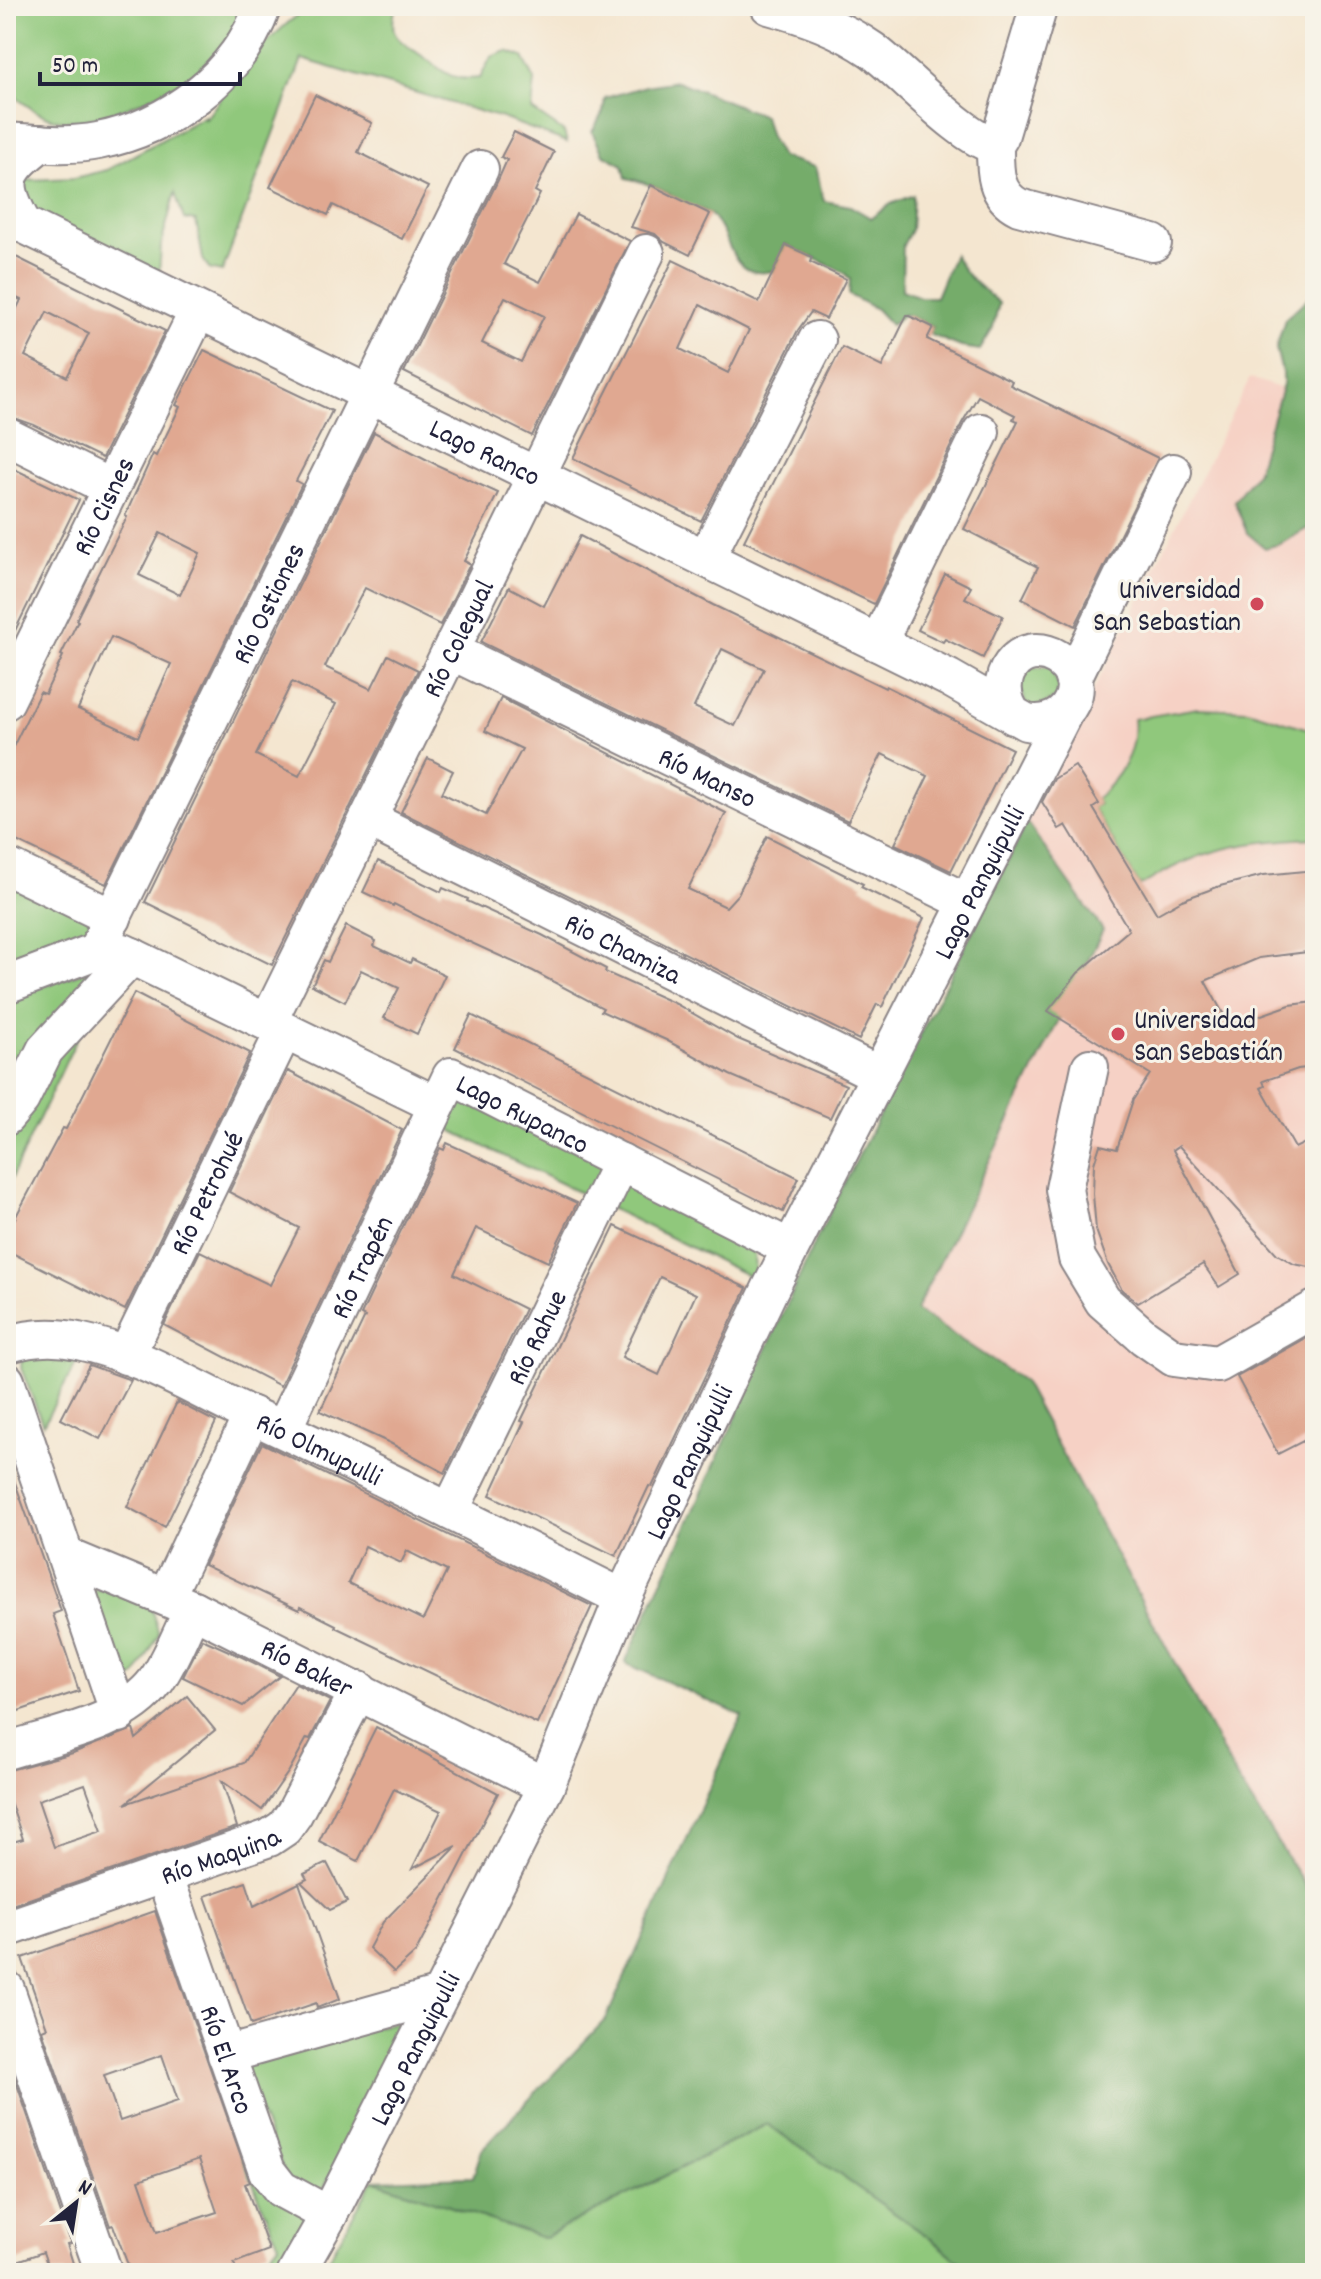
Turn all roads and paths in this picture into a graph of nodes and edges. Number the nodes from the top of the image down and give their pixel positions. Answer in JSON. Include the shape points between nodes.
{"nodes":[{"id":1,"x":263,"y":6,"type":"edge"},
{"id":2,"x":769,"y":6,"type":"edge"},
{"id":3,"x":1039,"y":6,"type":"edge"},
{"id":4,"x":24,"y":142,"type":"edge"},
{"id":5,"x":990,"y":144,"type":"junction"},
{"id":6,"x":480,"y":169,"type":"dead end"},
{"id":7,"x":14,"y":220,"type":"edge"},
{"id":8,"x":1153,"y":243,"type":"dead end"},
{"id":9,"x":646,"y":253,"type":"dead end"},
{"id":10,"x":198,"y":311,"type":"junction"},
{"id":11,"x":817,"y":340,"type":"dead end"},
{"id":12,"x":369,"y":392,"type":"junction"},
{"id":13,"x":981,"y":432,"type":"dead end"},
{"id":14,"x":6,"y":436,"type":"edge"},
{"id":15,"x":1173,"y":472,"type":"dead end"},
{"id":16,"x":537,"y":474,"type":"junction"},
{"id":17,"x":111,"y":488,"type":"junction"},
{"id":18,"x":706,"y":558,"type":"junction"},
{"id":19,"x":878,"y":643,"type":"junction"},
{"id":20,"x":451,"y":651,"type":"junction"},
{"id":21,"x":1009,"y":667,"type":"junction"},
{"id":22,"x":11,"y":678,"type":"edge"},
{"id":23,"x":949,"y":678,"type":"junction"},
{"id":24,"x":1073,"y":678,"type":"junction"},
{"id":25,"x":1063,"y":715,"type":"junction"},
{"id":26,"x":1014,"y":716,"type":"junction"},
{"id":27,"x":368,"y":819,"type":"junction"},
{"id":28,"x":6,"y":866,"type":"edge"},
{"id":29,"x":967,"y":902,"type":"junction"},
{"id":30,"x":113,"y":918,"type":"junction"},
{"id":31,"x":96,"y":951,"type":"junction"},
{"id":32,"x":132,"y":956,"type":"junction"},
{"id":33,"x":6,"y":985,"type":"edge"},
{"id":34,"x":276,"y":1026,"type":"junction"},
{"id":35,"x":1090,"y":1067,"type":"dead end"},
{"id":36,"x":879,"y":1075,"type":"junction"},
{"id":37,"x":437,"y":1105,"type":"junction"},
{"id":38,"x":6,"y":1117,"type":"edge"},
{"id":39,"x":621,"y":1162,"type":"junction"},
{"id":40,"x":790,"y":1248,"type":"junction"},
{"id":41,"x":1315,"y":1309,"type":"edge"},
{"id":42,"x":6,"y":1345,"type":"edge"},
{"id":43,"x":126,"y":1356,"type":"junction"},
{"id":44,"x":6,"y":1381,"type":"edge"},
{"id":45,"x":268,"y":1422,"type":"junction"},
{"id":46,"x":450,"y":1511,"type":"junction"},
{"id":47,"x":66,"y":1556,"type":"junction"},
{"id":48,"x":623,"y":1598,"type":"junction"},
{"id":49,"x":179,"y":1603,"type":"junction"},
{"id":50,"x":359,"y":1690,"type":"junction"},
{"id":51,"x":119,"y":1714,"type":"junction"},
{"id":52,"x":6,"y":1751,"type":"edge"},
{"id":53,"x":546,"y":1786,"type":"junction"},
{"id":54,"x":164,"y":1874,"type":"junction"},
{"id":55,"x":6,"y":1929,"type":"edge"},
{"id":56,"x":6,"y":1989,"type":"edge"},
{"id":57,"x":440,"y":1995,"type":"junction"},
{"id":58,"x":226,"y":2055,"type":"junction"},
{"id":59,"x":329,"y":2215,"type":"junction"},
{"id":60,"x":104,"y":2273,"type":"edge"},
{"id":61,"x":296,"y":2273,"type":"edge"}],
"edges":[{"from":1,"to":4,"type":"street","via":[[234,59],[172,113],[97,141]]},
{"from":2,"to":5,"type":"street","via":[[832,27],[873,51],[968,132]]},
{"from":3,"to":5,"type":"street","via":[[1000,137]]},
{"from":4,"to":7,"type":"street","name":"Lago Ranco","via":[[8,181]]},
{"from":5,"to":8,"type":"street","via":[[1006,201]]},
{"from":6,"to":12,"type":"street","name":"Río Ostiones"},
{"from":7,"to":10,"type":"street","name":"Lago Ranco"},
{"from":9,"to":16,"type":"street","name":"Río Colegual"},
{"from":10,"to":12,"type":"street","name":"Lago Ranco"},
{"from":10,"to":17,"type":"street","name":"Río Cisnes"},
{"from":11,"to":18,"type":"street"},
{"from":12,"to":16,"type":"street","name":"Lago Ranco"},
{"from":12,"to":30,"type":"street","name":"Río Ostiones"},
{"from":13,"to":19,"type":"street"},
{"from":14,"to":17,"type":"street"},
{"from":15,"to":24,"type":"street"},
{"from":16,"to":18,"type":"street","name":"Lago Ranco"},
{"from":16,"to":20,"type":"street","name":"Río Colegual"},
{"from":17,"to":22,"type":"street","name":"Río Cisnes"},
{"from":18,"to":19,"type":"street","name":"Lago Ranco"},
{"from":19,"to":23,"type":"street","name":"Lago Ranco"},
{"from":20,"to":27,"type":"street","name":"Río Colegual"},
{"from":20,"to":29,"type":"street","name":"Río Manso"},
{"from":21,"to":23,"type":"street","via":[[979,678]]},
{"from":21,"to":24,"type":"street","via":[[1030,653],[1044,653],[1066,666]]},
{"from":21,"to":26,"type":"street","via":[[1002,693]]},
{"from":23,"to":26,"type":"street","name":"Lago Ranco"},
{"from":24,"to":25,"type":"street","via":[[1071,704]]},
{"from":25,"to":26,"type":"street","via":[[1039,725]]},
{"from":25,"to":29,"type":"street","name":"Lago Panguipulli"},
{"from":27,"to":34,"type":"street","name":"Río Colegual"},
{"from":27,"to":36,"type":"street","name":"Rio Chamiza"},
{"from":28,"to":30,"type":"street"},
{"from":29,"to":36,"type":"street","name":"Lago Panguipulli"},
{"from":30,"to":31,"type":"street","name":"Río Ostiones"},
{"from":31,"to":32,"type":"street","name":"Lago Rupanco"},
{"from":31,"to":33,"type":"street"},
{"from":32,"to":34,"type":"street","name":"Lago Rupanco"},
{"from":32,"to":38,"type":"street","via":[[45,1050]]},
{"from":34,"to":37,"type":"street","name":"Lago Rupanco"},
{"from":34,"to":43,"type":"street","name":"Río Petrohué"},
{"from":35,"to":41,"type":"street","via":[[1064,1189],[1077,1258],[1103,1301],[1174,1358],[1218,1364]]},
{"from":36,"to":40,"type":"street","name":"Lago Panguipulli"},
{"from":37,"to":39,"type":"street","name":"Lago Rupanco","via":[[451,1076]]},
{"from":37,"to":45,"type":"street","name":"Río Trapén"},
{"from":39,"to":40,"type":"street","name":"Lago Rupanco"},
{"from":39,"to":46,"type":"street","name":"Río Rahue"},
{"from":40,"to":48,"type":"street","name":"Lago Panguipulli"},
{"from":42,"to":43,"type":"street","name":"Río Olmupulli","via":[[28,1337],[53,1337]]},
{"from":43,"to":45,"type":"street","name":"Río Olmupulli"},
{"from":44,"to":47,"type":"street"},
{"from":45,"to":46,"type":"street","name":"Río Olmupulli"},
{"from":45,"to":49,"type":"street","name":"Río Trapén"},
{"from":46,"to":48,"type":"street","name":"Río Olmupulli"},
{"from":47,"to":49,"type":"street","name":"Río Baker"},
{"from":47,"to":51,"type":"street"},
{"from":48,"to":53,"type":"street","name":"Lago Panguipulli"},
{"from":49,"to":50,"type":"street","name":"Río Baker"},
{"from":49,"to":51,"type":"street","name":"Río Trapén","via":[[158,1679]]},
{"from":50,"to":53,"type":"street","name":"Río Baker"},
{"from":50,"to":54,"type":"street","name":"Río Maquina","via":[[284,1828],[234,1852]]},
{"from":51,"to":52,"type":"street"},
{"from":53,"to":57,"type":"street","name":"Lago Panguipulli"},
{"from":54,"to":55,"type":"street","name":"Río Maquina"},
{"from":54,"to":58,"type":"street","name":"Río El Arco"},
{"from":56,"to":60,"type":"street"},
{"from":57,"to":58,"type":"street"},
{"from":57,"to":59,"type":"street","name":"Lago Panguipulli"},
{"from":58,"to":59,"type":"street","name":"Río El Arco","via":[[267,2171],[281,2189]]},
{"from":59,"to":61,"type":"street","name":"Lago Panguipulli"}]}
